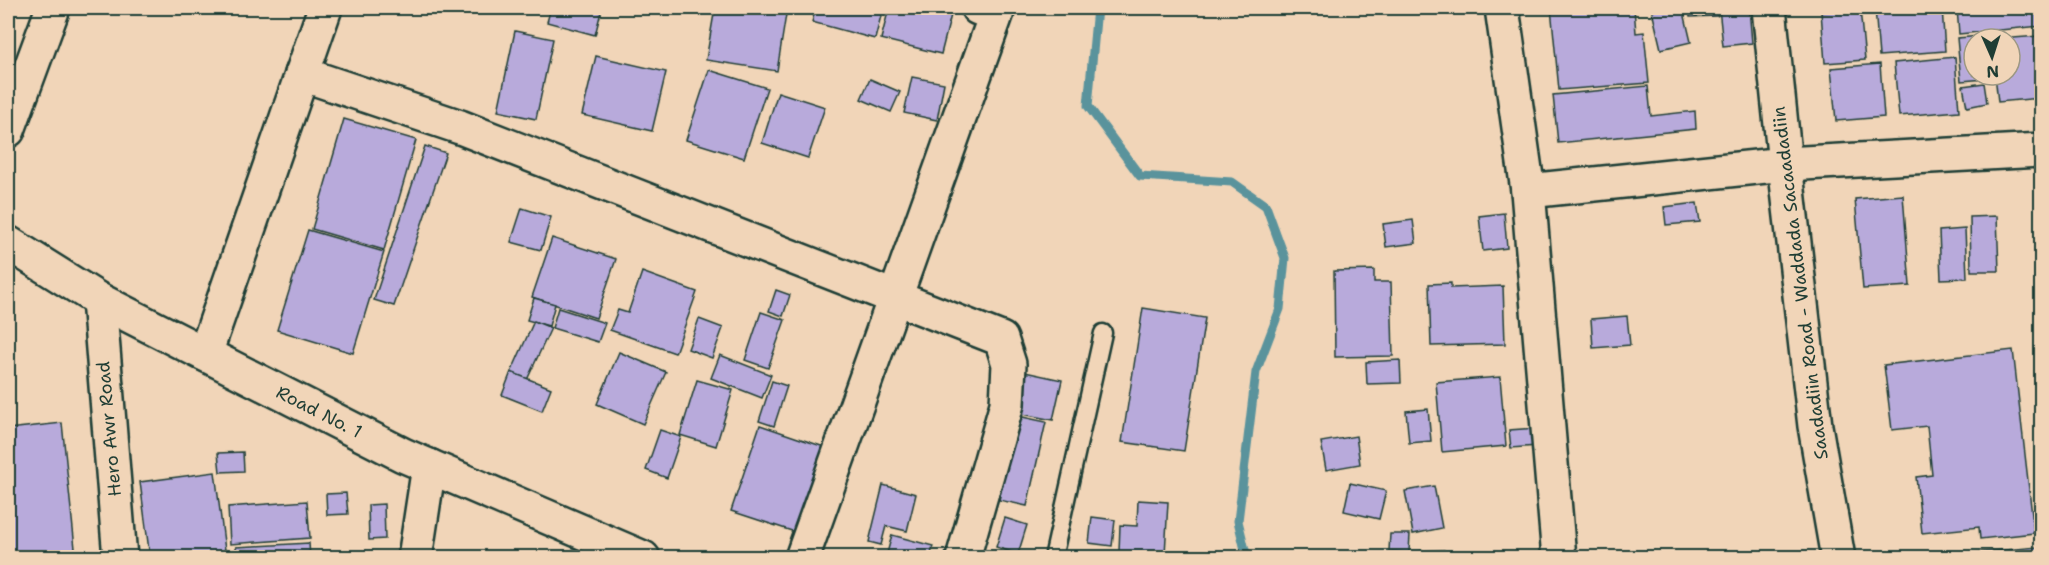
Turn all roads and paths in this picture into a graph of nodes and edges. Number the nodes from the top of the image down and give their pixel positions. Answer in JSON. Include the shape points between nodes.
{"nodes":[{"id":1,"x":53,"y":8,"type":"edge"},
{"id":2,"x":325,"y":8,"type":"edge"},
{"id":3,"x":978,"y":8,"type":"edge"},
{"id":4,"x":1502,"y":8,"type":"edge"},
{"id":5,"x":1769,"y":8,"type":"edge"},
{"id":6,"x":302,"y":74,"type":"junction"},
{"id":7,"x":8,"y":130,"type":"edge"},
{"id":8,"x":2042,"y":150,"type":"edge"},
{"id":9,"x":1785,"y":164,"type":"junction"},
{"id":10,"x":1528,"y":191,"type":"junction"},
{"id":11,"x":8,"y":243,"type":"edge"},
{"id":12,"x":895,"y":298,"type":"junction"},
{"id":13,"x":99,"y":300,"type":"junction"},
{"id":14,"x":1103,"y":333,"type":"dead end"},
{"id":15,"x":205,"y":354,"type":"junction"},
{"id":16,"x":429,"y":466,"type":"junction"},
{"id":17,"x":120,"y":558,"type":"edge"},
{"id":18,"x":415,"y":558,"type":"edge"},
{"id":19,"x":644,"y":558,"type":"edge"},
{"id":20,"x":802,"y":558,"type":"edge"},
{"id":21,"x":963,"y":558,"type":"edge"},
{"id":22,"x":1053,"y":558,"type":"edge"},
{"id":23,"x":1559,"y":558,"type":"edge"},
{"id":24,"x":1838,"y":558,"type":"edge"}],
"edges":[{"from":1,"to":7,"type":"main road"},
{"from":2,"to":6,"type":"main road"},
{"from":3,"to":12,"type":"main road","via":[[998,12]]},
{"from":4,"to":10,"type":"main road"},
{"from":5,"to":9,"type":"main road","name":"Saadadiin Road - Waddada Sacaadadiin"},
{"from":6,"to":12,"type":"main road","via":[[460,127]]},
{"from":6,"to":15,"type":"main road"},
{"from":8,"to":9,"type":"main road"},
{"from":9,"to":10,"type":"main road"},
{"from":9,"to":24,"type":"main road","name":"Saadadiin Road - Waddada Sacaadadiin","via":[[1815,426]]},
{"from":10,"to":23,"type":"main road"},
{"from":11,"to":13,"type":"main road","name":"Road No. 1"},
{"from":12,"to":20,"type":"main road"},
{"from":12,"to":21,"type":"main road","via":[[1001,339],[1009,364],[1007,404]]},
{"from":13,"to":15,"type":"main road","name":"Road No. 1"},
{"from":13,"to":17,"type":"main road","name":"Hero Awr Road"},
{"from":14,"to":22,"type":"lane"},
{"from":15,"to":16,"type":"main road","name":"Road No. 1"},
{"from":16,"to":18,"type":"main road"},
{"from":16,"to":19,"type":"main road","name":"Road No. 1"}]}
